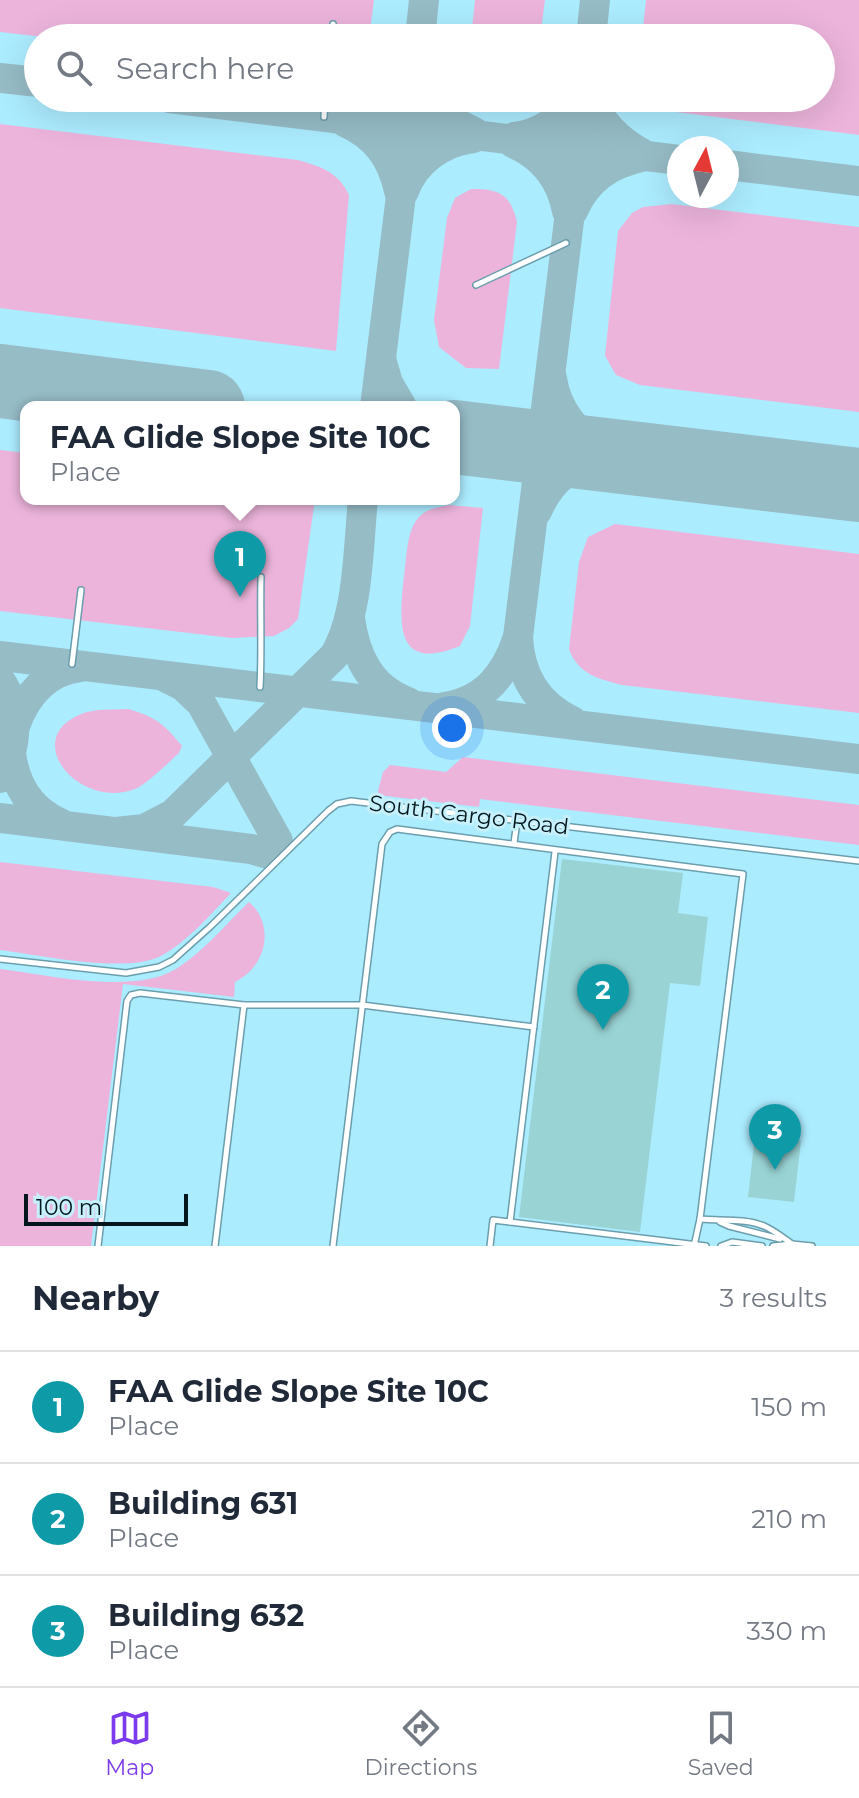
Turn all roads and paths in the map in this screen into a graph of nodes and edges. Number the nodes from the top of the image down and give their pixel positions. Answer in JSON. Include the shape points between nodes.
{"nodes":[{"id":1,"x":324,"y":112,"type":"edge"},
{"id":2,"x":324,"y":117,"type":"dead end"},
{"id":3,"x":566,"y":243,"type":"dead end"},
{"id":4,"x":476,"y":285,"type":"dead end"},
{"id":5,"x":261,"y":577,"type":"dead end"},
{"id":6,"x":81,"y":590,"type":"dead end"},
{"id":7,"x":72,"y":664,"type":"dead end"},
{"id":8,"x":260,"y":687,"type":"dead end"},
{"id":9,"x":517,"y":821,"type":"junction"},
{"id":10,"x":514,"y":843,"type":"junction"},
{"id":11,"x":555,"y":852,"type":"junction"},
{"id":12,"x":859,"y":861,"type":"edge"},
{"id":13,"x":0,"y":959,"type":"edge"},
{"id":14,"x":244,"y":1005,"type":"junction"},
{"id":15,"x":362,"y":1005,"type":"junction"},
{"id":16,"x":534,"y":1027,"type":"junction"},
{"id":17,"x":700,"y":1219,"type":"junction"},
{"id":18,"x":510,"y":1222,"type":"junction"},
{"id":19,"x":789,"y":1245,"type":"edge"},
{"id":20,"x":98,"y":1246,"type":"edge"},
{"id":21,"x":215,"y":1246,"type":"edge"},
{"id":22,"x":333,"y":1246,"type":"edge"},
{"id":23,"x":490,"y":1246,"type":"edge"},
{"id":24,"x":694,"y":1246,"type":"edge"},
{"id":25,"x":706,"y":1246,"type":"edge"},
{"id":26,"x":721,"y":1246,"type":"edge"},
{"id":27,"x":762,"y":1246,"type":"edge"},
{"id":28,"x":773,"y":1246,"type":"edge"},
{"id":29,"x":812,"y":1246,"type":"edge"}],
"edges":[{"from":1,"to":2,"type":"lane"},
{"from":3,"to":4,"type":"lane"},
{"from":5,"to":8,"type":"lane"},
{"from":6,"to":7,"type":"lane"},
{"from":9,"to":10,"type":"lane"},
{"from":9,"to":12,"type":"lane","name":"South Cargo Road"},
{"from":9,"to":13,"type":"lane","name":"South Cargo Road","via":[[351,801],[337,804],[173,960],[159,967],[111,973]]},
{"from":10,"to":11,"type":"lane"},
{"from":10,"to":15,"type":"lane","via":[[397,829],[385,837]]},
{"from":11,"to":16,"type":"lane"},
{"from":11,"to":17,"type":"lane","via":[[743,874]]},
{"from":14,"to":15,"type":"lane"},
{"from":14,"to":20,"type":"lane","via":[[140,993],[127,1001]]},
{"from":14,"to":21,"type":"lane"},
{"from":15,"to":16,"type":"lane"},
{"from":15,"to":22,"type":"lane"},
{"from":16,"to":18,"type":"lane"},
{"from":17,"to":19,"type":"lane","via":[[764,1226]]},
{"from":17,"to":24,"type":"lane"},
{"from":18,"to":23,"type":"lane","via":[[493,1220]]},
{"from":18,"to":24,"type":"lane"},
{"from":19,"to":28,"type":"lane"},
{"from":19,"to":29,"type":"lane"},
{"from":24,"to":25,"type":"lane"},
{"from":26,"to":27,"type":"lane"}]}
